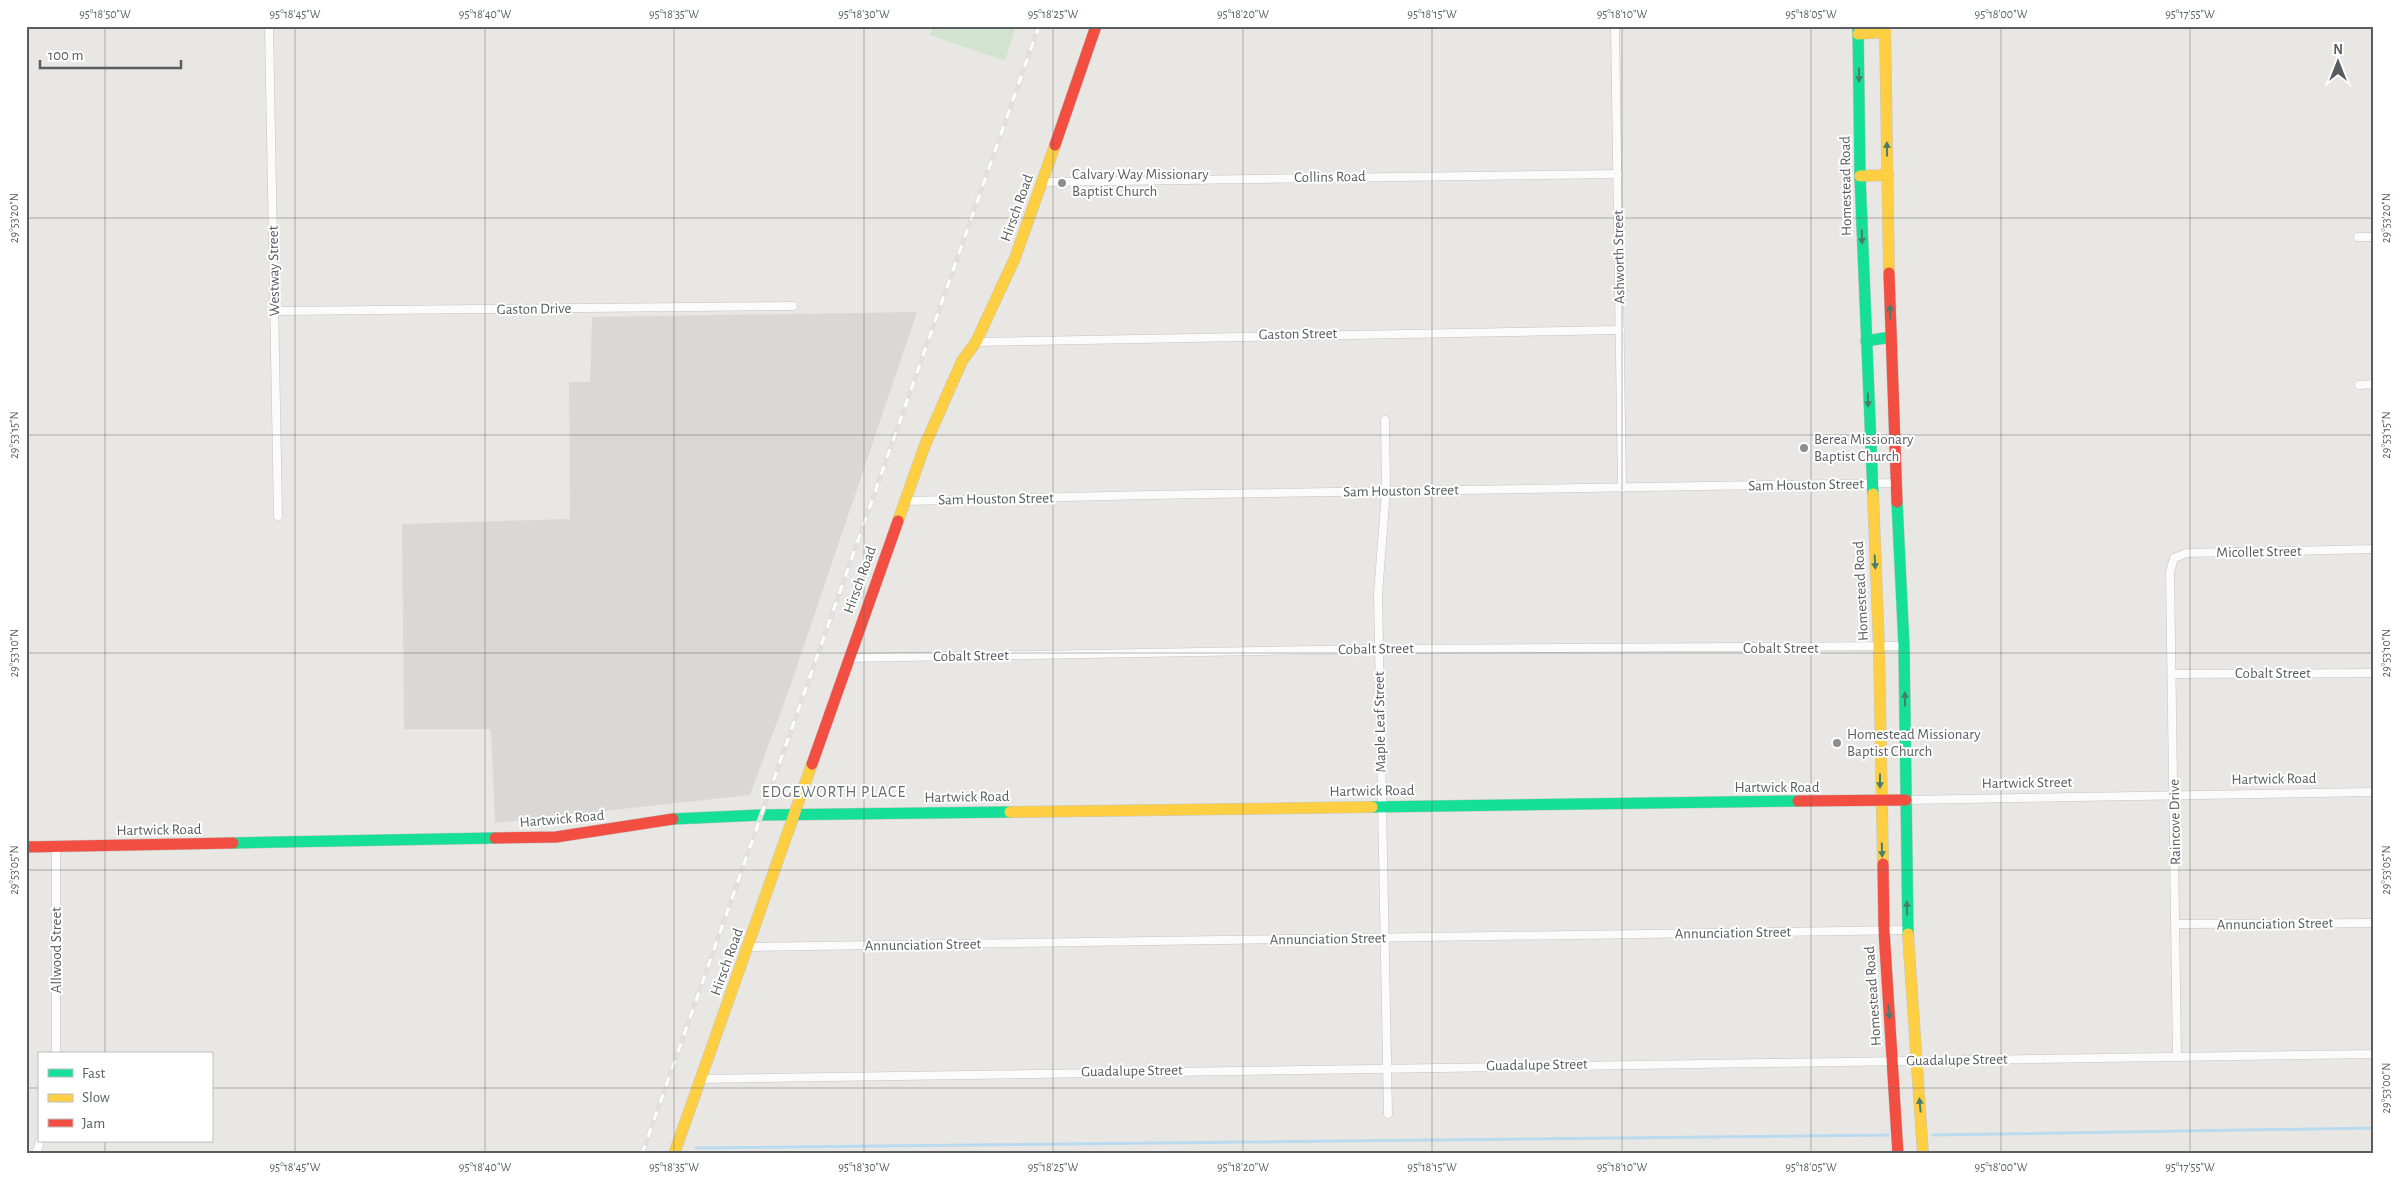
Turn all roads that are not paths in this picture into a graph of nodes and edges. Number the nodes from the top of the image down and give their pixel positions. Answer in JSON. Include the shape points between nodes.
{"nodes":[{"id":1,"x":269,"y":26,"type":"edge"},
{"id":2,"x":1096,"y":26,"type":"edge"},
{"id":3,"x":1615,"y":26,"type":"edge"},
{"id":4,"x":1885,"y":29,"type":"edge"},
{"id":5,"x":1858,"y":30,"type":"edge"},
{"id":6,"x":1618,"y":174,"type":"junction"},
{"id":7,"x":1888,"y":174,"type":"junction"},
{"id":8,"x":1860,"y":176,"type":"junction"},
{"id":9,"x":1042,"y":182,"type":"junction"},
{"id":10,"x":2358,"y":237,"type":"dead end"},
{"id":11,"x":2374,"y":237,"type":"edge"},
{"id":12,"x":793,"y":306,"type":"dead end"},
{"id":13,"x":274,"y":311,"type":"junction"},
{"id":14,"x":1620,"y":330,"type":"junction"},
{"id":15,"x":1891,"y":337,"type":"junction"},
{"id":16,"x":1866,"y":341,"type":"junction"},
{"id":17,"x":976,"y":342,"type":"junction"},
{"id":18,"x":2374,"y":384,"type":"edge"},
{"id":19,"x":2359,"y":385,"type":"dead end"},
{"id":20,"x":1385,"y":420,"type":"dead end"},
{"id":21,"x":1897,"y":483,"type":"junction"},
{"id":22,"x":1871,"y":484,"type":"junction"},
{"id":23,"x":1622,"y":488,"type":"junction"},
{"id":24,"x":1386,"y":491,"type":"junction"},
{"id":25,"x":906,"y":501,"type":"junction"},
{"id":26,"x":278,"y":516,"type":"dead end"},
{"id":27,"x":2374,"y":549,"type":"edge"},
{"id":28,"x":2170,"y":587,"type":"joint"},
{"id":29,"x":1904,"y":646,"type":"junction"},
{"id":30,"x":1879,"y":647,"type":"junction"},
{"id":31,"x":1379,"y":649,"type":"junction"},
{"id":32,"x":848,"y":658,"type":"junction"},
{"id":33,"x":2374,"y":673,"type":"edge"},
{"id":34,"x":2172,"y":674,"type":"junction"},
{"id":35,"x":2374,"y":792,"type":"edge"},
{"id":36,"x":2175,"y":795,"type":"junction"},
{"id":37,"x":1906,"y":800,"type":"junction"},
{"id":38,"x":1880,"y":801,"type":"junction"},
{"id":39,"x":1382,"y":806,"type":"junction"},
{"id":40,"x":795,"y":814,"type":"junction"},
{"id":41,"x":56,"y":846,"type":"junction"},
{"id":42,"x":26,"y":847,"type":"edge"},
{"id":43,"x":2374,"y":923,"type":"edge"},
{"id":44,"x":2176,"y":924,"type":"junction"},
{"id":45,"x":1884,"y":930,"type":"junction"},
{"id":46,"x":1908,"y":930,"type":"junction"},
{"id":47,"x":1384,"y":938,"type":"junction"},
{"id":48,"x":748,"y":947,"type":"junction"},
{"id":49,"x":56,"y":1052,"type":"edge"},
{"id":50,"x":2374,"y":1054,"type":"edge"},
{"id":51,"x":2177,"y":1057,"type":"junction"},
{"id":52,"x":1892,"y":1061,"type":"junction"},
{"id":53,"x":1917,"y":1061,"type":"junction"},
{"id":54,"x":1387,"y":1067,"type":"junction"},
{"id":55,"x":700,"y":1079,"type":"junction"},
{"id":56,"x":1388,"y":1114,"type":"dead end"},
{"id":57,"x":40,"y":1142,"type":"edge"},
{"id":58,"x":36,"y":1154,"type":"edge"},
{"id":59,"x":674,"y":1154,"type":"edge"},
{"id":60,"x":1898,"y":1154,"type":"edge"},
{"id":61,"x":1923,"y":1154,"type":"edge"}],
"edges":[{"from":1,"to":13,"type":"street","name":"Westway Street"},
{"from":2,"to":9,"type":"main road","name":"Hirsch Road"},
{"from":3,"to":6,"type":"street","name":"Ashworth Street"},
{"from":4,"to":5,"type":"main road"},
{"from":7,"to":4,"type":"main road","one_way":true},
{"from":5,"to":8,"type":"main road","name":"Homestead Road","one_way":true},
{"from":6,"to":9,"type":"street","name":"Collins Road"},
{"from":6,"to":14,"type":"street","name":"Ashworth Street"},
{"from":7,"to":8,"type":"main road"},
{"from":15,"to":7,"type":"main road","one_way":true},
{"from":8,"to":16,"type":"main road","name":"Homestead Road","one_way":true},
{"from":9,"to":17,"type":"main road","name":"Hirsch Road","via":[[1007,278]]},
{"from":10,"to":11,"type":"street"},
{"from":12,"to":13,"type":"street","name":"Gaston Drive"},
{"from":13,"to":26,"type":"street","name":"Westway Street"},
{"from":14,"to":17,"type":"street","name":"Gaston Street"},
{"from":14,"to":23,"type":"street","name":"Ashworth Street"},
{"from":15,"to":16,"type":"main road"},
{"from":15,"to":21,"type":"main road"},
{"from":16,"to":22,"type":"main road","name":"Homestead Road","one_way":true},
{"from":17,"to":25,"type":"main road","name":"Hirsch Road","via":[[962,362],[924,445]]},
{"from":18,"to":19,"type":"street"},
{"from":20,"to":24,"type":"street","name":"Maple Leaf Street"},
{"from":21,"to":22,"type":"street","name":"Sam Houston Street"},
{"from":21,"to":29,"type":"main road"},
{"from":22,"to":23,"type":"street","name":"Sam Houston Street"},
{"from":22,"to":30,"type":"main road","name":"Homestead Road","one_way":true},
{"from":23,"to":24,"type":"street","name":"Sam Houston Street"},
{"from":24,"to":25,"type":"street","name":"Sam Houston Street"},
{"from":24,"to":31,"type":"street","name":"Maple Leaf Street","via":[[1378,594]]},
{"from":25,"to":32,"type":"main road","name":"Hirsch Road"},
{"from":27,"to":28,"type":"street","name":"Micollet Street","via":[[2187,553],[2174,558]]},
{"from":28,"to":34,"type":"street","name":"Raincove Drive"},
{"from":29,"to":30,"type":"street","name":"Cobalt Street"},
{"from":37,"to":29,"type":"main road","one_way":true},
{"from":30,"to":31,"type":"street","name":"Cobalt Street"},
{"from":30,"to":38,"type":"main road","name":"Homestead Road","one_way":true},
{"from":31,"to":32,"type":"street","name":"Cobalt Street"},
{"from":31,"to":39,"type":"street","name":"Maple Leaf Street"},
{"from":32,"to":40,"type":"main road","name":"Hirsch Road"},
{"from":33,"to":34,"type":"street","name":"Cobalt Street"},
{"from":34,"to":36,"type":"street","name":"Raincove Drive"},
{"from":35,"to":36,"type":"street","name":"Hartwick Road"},
{"from":36,"to":37,"type":"street","name":"Hartwick Street"},
{"from":36,"to":44,"type":"street","name":"Raincove Drive"},
{"from":37,"to":38,"type":"main road","name":"Hartwick Street"},
{"from":46,"to":37,"type":"main road","one_way":true},
{"from":38,"to":39,"type":"main road","name":"Hartwick Road"},
{"from":38,"to":45,"type":"main road","name":"Homestead Road","one_way":true},
{"from":39,"to":40,"type":"main road","name":"Hartwick Road"},
{"from":39,"to":47,"type":"street","name":"Maple Leaf Street"},
{"from":40,"to":41,"type":"main road","name":"Hartwick Road","via":[[680,818],[556,837]]},
{"from":40,"to":48,"type":"main road","name":"Hirsch Road"},
{"from":41,"to":42,"type":"main road","name":"Hartwick Road"},
{"from":41,"to":49,"type":"street","name":"Allwood Street"},
{"from":43,"to":44,"type":"street","name":"Annunciation Street"},
{"from":44,"to":51,"type":"street","name":"Raincove Drive"},
{"from":45,"to":46,"type":"street","name":"Annunciation Street"},
{"from":45,"to":47,"type":"street","name":"Annunciation Street"},
{"from":45,"to":52,"type":"main road","name":"Homestead Road","one_way":true},
{"from":46,"to":53,"type":"main road"},
{"from":47,"to":48,"type":"street","name":"Annunciation Street"},
{"from":47,"to":54,"type":"street","name":"Maple Leaf Street"},
{"from":48,"to":55,"type":"main road","name":"Hirsch Road"},
{"from":50,"to":51,"type":"street","name":"Guadalupe Street"},
{"from":51,"to":53,"type":"street","name":"Guadalupe Street"},
{"from":52,"to":53,"type":"street","name":"Guadalupe Street"},
{"from":52,"to":54,"type":"street","name":"Guadalupe Street"},
{"from":52,"to":60,"type":"main road","name":"Homestead Road"},
{"from":61,"to":53,"type":"main road","one_way":true},
{"from":54,"to":55,"type":"street","name":"Guadalupe Street"},
{"from":54,"to":56,"type":"street","name":"Maple Leaf Street"},
{"from":55,"to":59,"type":"main road","name":"Hirsch Road"},
{"from":57,"to":58,"type":"street"}]}
